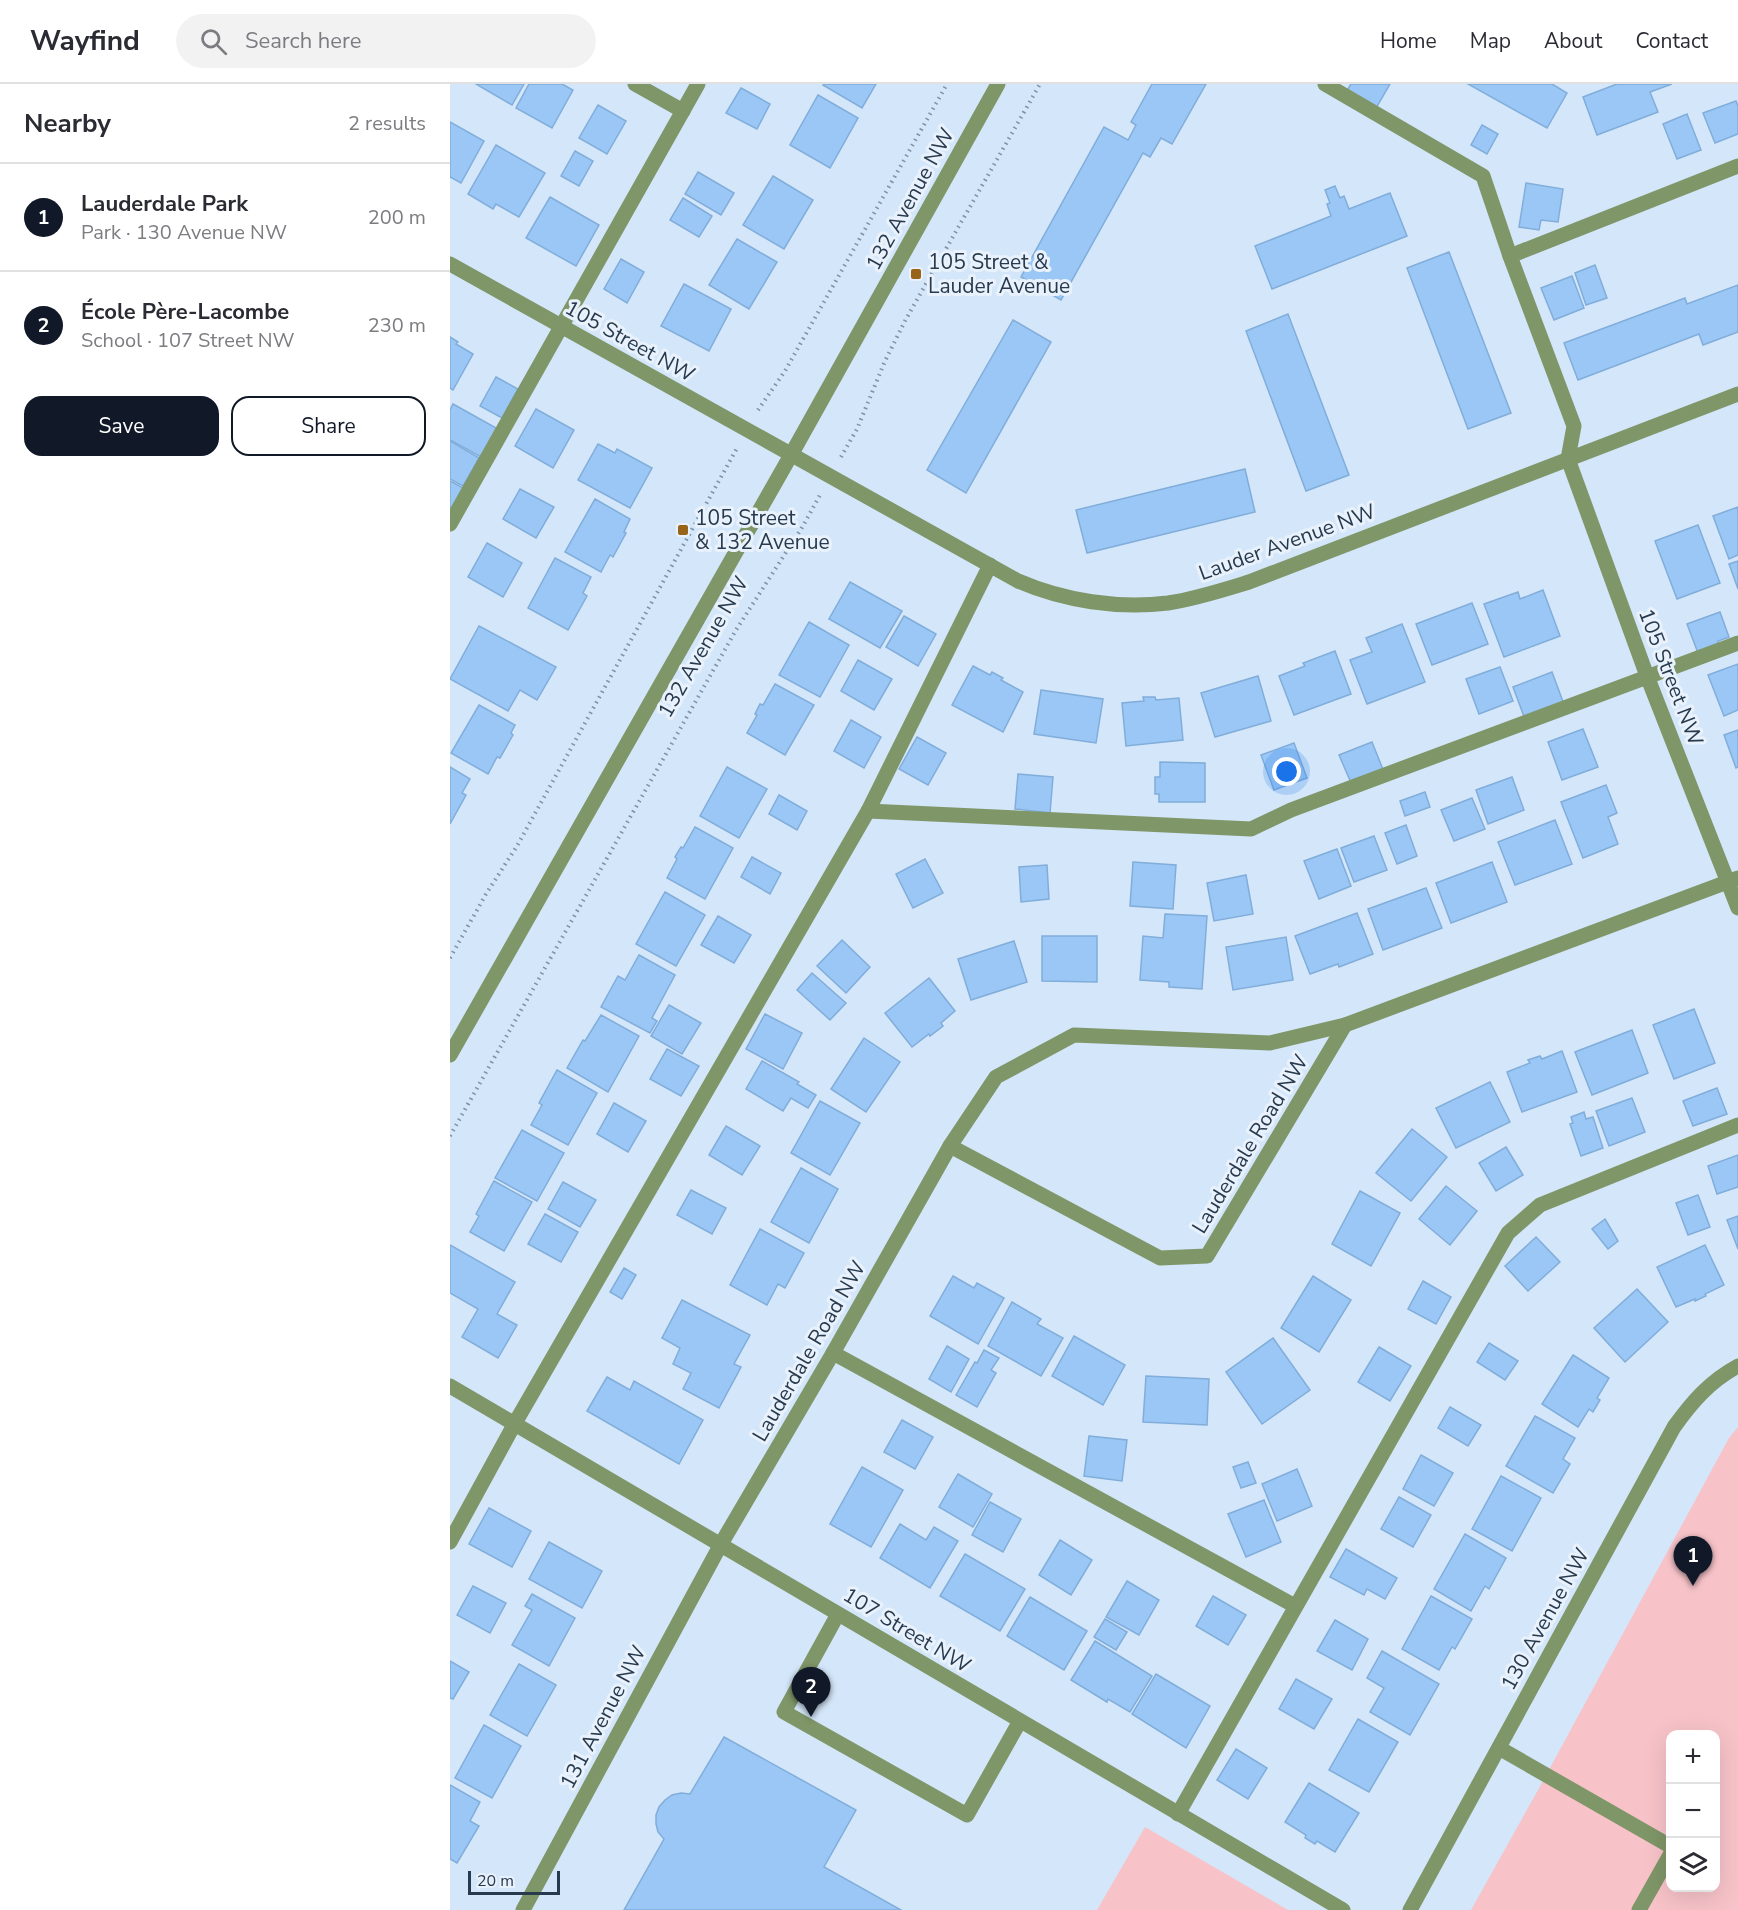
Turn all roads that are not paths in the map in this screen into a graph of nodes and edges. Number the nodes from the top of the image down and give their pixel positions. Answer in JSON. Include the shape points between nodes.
{"nodes":[{"id":1,"x":635,"y":84,"type":"edge"},
{"id":2,"x":698,"y":84,"type":"edge"},
{"id":3,"x":998,"y":84,"type":"edge"},
{"id":4,"x":1325,"y":84,"type":"edge"},
{"id":5,"x":683,"y":111,"type":"junction"},
{"id":6,"x":1738,"y":166,"type":"edge"},
{"id":7,"x":1510,"y":256,"type":"junction"},
{"id":8,"x":450,"y":264,"type":"edge"},
{"id":9,"x":562,"y":328,"type":"junction"},
{"id":10,"x":1738,"y":394,"type":"edge"},
{"id":11,"x":791,"y":454,"type":"junction"},
{"id":12,"x":1568,"y":459,"type":"junction"},
{"id":13,"x":450,"y":524,"type":"edge"},
{"id":14,"x":990,"y":565,"type":"junction"},
{"id":15,"x":1738,"y":643,"type":"edge"},
{"id":16,"x":1647,"y":676,"type":"junction"},
{"id":17,"x":868,"y":811,"type":"junction"},
{"id":18,"x":1733,"y":880,"type":"edge"},
{"id":19,"x":1738,"y":908,"type":"edge"},
{"id":20,"x":1345,"y":1025,"type":"junction"},
{"id":21,"x":450,"y":1055,"type":"edge"},
{"id":22,"x":1738,"y":1125,"type":"edge"},
{"id":23,"x":950,"y":1146,"type":"junction"},
{"id":24,"x":833,"y":1353,"type":"junction"},
{"id":25,"x":1738,"y":1366,"type":"edge"},
{"id":26,"x":450,"y":1386,"type":"edge"},
{"id":27,"x":515,"y":1423,"type":"junction"},
{"id":28,"x":450,"y":1542,"type":"edge"},
{"id":29,"x":721,"y":1544,"type":"junction"},
{"id":30,"x":1295,"y":1606,"type":"junction"},
{"id":31,"x":838,"y":1614,"type":"junction"},
{"id":32,"x":1020,"y":1720,"type":"junction"},
{"id":33,"x":1499,"y":1748,"type":"junction"},
{"id":34,"x":1178,"y":1814,"type":"junction"},
{"id":35,"x":1666,"y":1843,"type":"edge"},
{"id":36,"x":1666,"y":1864,"type":"edge"},
{"id":37,"x":523,"y":1910,"type":"edge"},
{"id":38,"x":1343,"y":1910,"type":"edge"},
{"id":39,"x":1410,"y":1910,"type":"edge"},
{"id":40,"x":1639,"y":1910,"type":"edge"}],
"edges":[{"from":1,"to":5,"type":"street"},
{"from":2,"to":5,"type":"street"},
{"from":3,"to":11,"type":"street","name":"132 Avenue NW"},
{"from":4,"to":7,"type":"street","via":[[1483,176]]},
{"from":5,"to":9,"type":"street"},
{"from":6,"to":7,"type":"street"},
{"from":7,"to":12,"type":"street","via":[[1574,426]]},
{"from":8,"to":9,"type":"street","name":"105 Street NW"},
{"from":9,"to":11,"type":"street","name":"105 Street NW"},
{"from":9,"to":13,"type":"street"},
{"from":10,"to":12,"type":"street","name":"Lauder Avenue NW"},
{"from":11,"to":14,"type":"street","name":"Lauder Avenue NW"},
{"from":11,"to":21,"type":"street","name":"132 Avenue NW"},
{"from":12,"to":14,"type":"street","name":"Lauder Avenue NW","via":[[1249,582],[1168,603],[1126,604],[1060,596],[1018,581]]},
{"from":12,"to":16,"type":"street","name":"105 Street NW"},
{"from":14,"to":17,"type":"street"},
{"from":15,"to":16,"type":"street"},
{"from":16,"to":17,"type":"street","via":[[1291,810],[1251,829]]},
{"from":16,"to":18,"type":"street","name":"105 Street NW"},
{"from":17,"to":27,"type":"street"},
{"from":18,"to":19,"type":"street","name":"105 Street NW"},
{"from":18,"to":20,"type":"street","name":"Lauderdale Road NW"},
{"from":20,"to":23,"type":"street","name":"Lauderdale Road NW","via":[[1269,1042],[1074,1035],[996,1077]]},
{"from":20,"to":23,"type":"street","name":"Lauderdale Road NW","via":[[1207,1256],[1160,1258]]},
{"from":22,"to":30,"type":"street","via":[[1540,1205],[1508,1233]]},
{"from":23,"to":24,"type":"street","name":"Lauderdale Road NW"},
{"from":24,"to":29,"type":"street","name":"Lauderdale Road NW"},
{"from":24,"to":30,"type":"street"},
{"from":25,"to":33,"type":"street","name":"130 Avenue NW","via":[[1708,1386],[1674,1427]]},
{"from":26,"to":27,"type":"street","name":"107 Street NW"},
{"from":27,"to":28,"type":"street"},
{"from":27,"to":29,"type":"street","name":"107 Street NW"},
{"from":29,"to":31,"type":"street","name":"107 Street NW"},
{"from":29,"to":37,"type":"street","name":"131 Avenue NW"},
{"from":30,"to":34,"type":"street"},
{"from":31,"to":32,"type":"street","name":"107 Street NW"},
{"from":31,"to":32,"type":"street","via":[[784,1712],[967,1815]]},
{"from":32,"to":34,"type":"street","name":"107 Street NW"},
{"from":33,"to":35,"type":"street"},
{"from":33,"to":39,"type":"street","name":"130 Avenue NW"},
{"from":34,"to":38,"type":"street","name":"107 Street NW"},
{"from":36,"to":40,"type":"street"}]}
